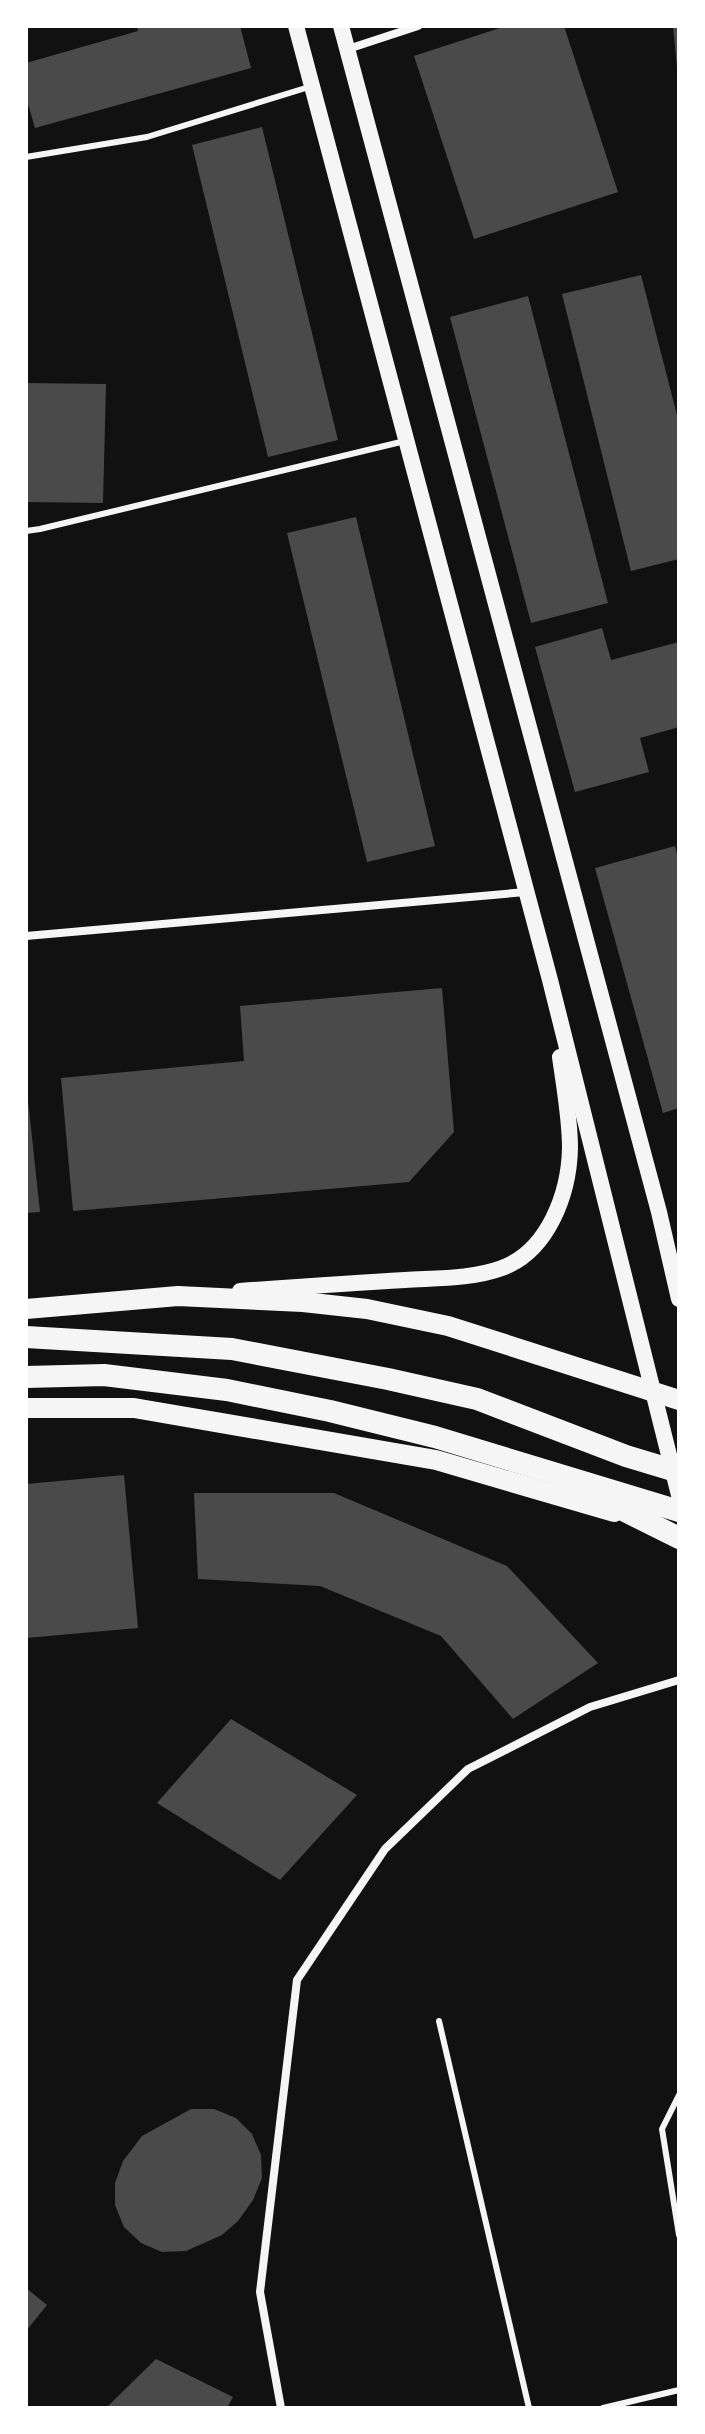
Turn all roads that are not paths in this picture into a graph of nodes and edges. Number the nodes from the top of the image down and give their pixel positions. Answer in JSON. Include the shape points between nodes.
{"nodes":[{"id":1,"x":296,"y":26,"type":"edge"},
{"id":2,"x":341,"y":26,"type":"edge"},
{"id":3,"x":418,"y":26,"type":"edge"},
{"id":4,"x":348,"y":49,"type":"junction"},
{"id":5,"x":312,"y":86,"type":"junction"},
{"id":6,"x":26,"y":157,"type":"edge"},
{"id":7,"x":405,"y":441,"type":"junction"},
{"id":8,"x":26,"y":531,"type":"edge"},
{"id":9,"x":527,"y":892,"type":"junction"},
{"id":10,"x":26,"y":936,"type":"edge"},
{"id":11,"x":550,"y":980,"type":"junction"},
{"id":12,"x":659,"y":1212,"type":"junction"},
{"id":13,"x":679,"y":1252,"type":"edge"},
{"id":14,"x":178,"y":1296,"type":"junction"},
{"id":15,"x":679,"y":1299,"type":"edge"},
{"id":16,"x":26,"y":1309,"type":"edge"},
{"id":17,"x":26,"y":1337,"type":"edge"},
{"id":18,"x":26,"y":1377,"type":"edge"},
{"id":19,"x":655,"y":1393,"type":"junction"},
{"id":20,"x":679,"y":1400,"type":"edge"},
{"id":21,"x":26,"y":1408,"type":"edge"},
{"id":22,"x":544,"y":1470,"type":"junction"},
{"id":23,"x":679,"y":1472,"type":"edge"},
{"id":24,"x":679,"y":1495,"type":"edge"},
{"id":25,"x":679,"y":1511,"type":"edge"},
{"id":26,"x":679,"y":1530,"type":"edge"},
{"id":27,"x":679,"y":1538,"type":"edge"},
{"id":28,"x":679,"y":1680,"type":"edge"},
{"id":29,"x":439,"y":2021,"type":"dead end"},
{"id":30,"x":679,"y":2095,"type":"edge"},
{"id":31,"x":679,"y":2235,"type":"edge"},
{"id":32,"x":679,"y":2390,"type":"edge"},
{"id":33,"x":281,"y":2408,"type":"edge"},
{"id":34,"x":529,"y":2408,"type":"edge"},
{"id":35,"x":603,"y":2408,"type":"edge"}],
"edges":[{"from":1,"to":5,"type":"main road"},
{"from":2,"to":4,"type":"main road"},
{"from":3,"to":4,"type":"street"},
{"from":4,"to":12,"type":"main road"},
{"from":5,"to":6,"type":"lane","via":[[147,137]]},
{"from":5,"to":7,"type":"main road"},
{"from":7,"to":8,"type":"lane"},
{"from":7,"to":9,"type":"main road"},
{"from":9,"to":10,"type":"street"},
{"from":9,"to":11,"type":"main road"},
{"from":11,"to":14,"type":"main road","via":[[570,1148],[558,1211],[522,1258],[500,1269],[447,1278]]},
{"from":11,"to":19,"type":"main road"},
{"from":12,"to":13,"type":"main road"},
{"from":12,"to":15,"type":"main road"},
{"from":14,"to":16,"type":"main road"},
{"from":14,"to":19,"type":"main road","via":[[367,1309],[448,1326]]},
{"from":17,"to":23,"type":"highway","via":[[232,1349],[388,1379],[477,1399]]},
{"from":18,"to":22,"type":"highway","via":[[104,1375],[227,1390],[435,1437]]},
{"from":19,"to":20,"type":"main road"},
{"from":19,"to":24,"type":"main road"},
{"from":21,"to":26,"type":"main road","via":[[134,1408],[436,1460]]},
{"from":22,"to":25,"type":"highway"},
{"from":22,"to":27,"type":"highway"},
{"from":28,"to":33,"type":"street","via":[[590,1707],[468,1769],[385,1849],[297,1980],[260,2292]]},
{"from":29,"to":34,"type":"lane"},
{"from":30,"to":31,"type":"lane","via":[[662,2129]]},
{"from":32,"to":35,"type":"lane"}]}
